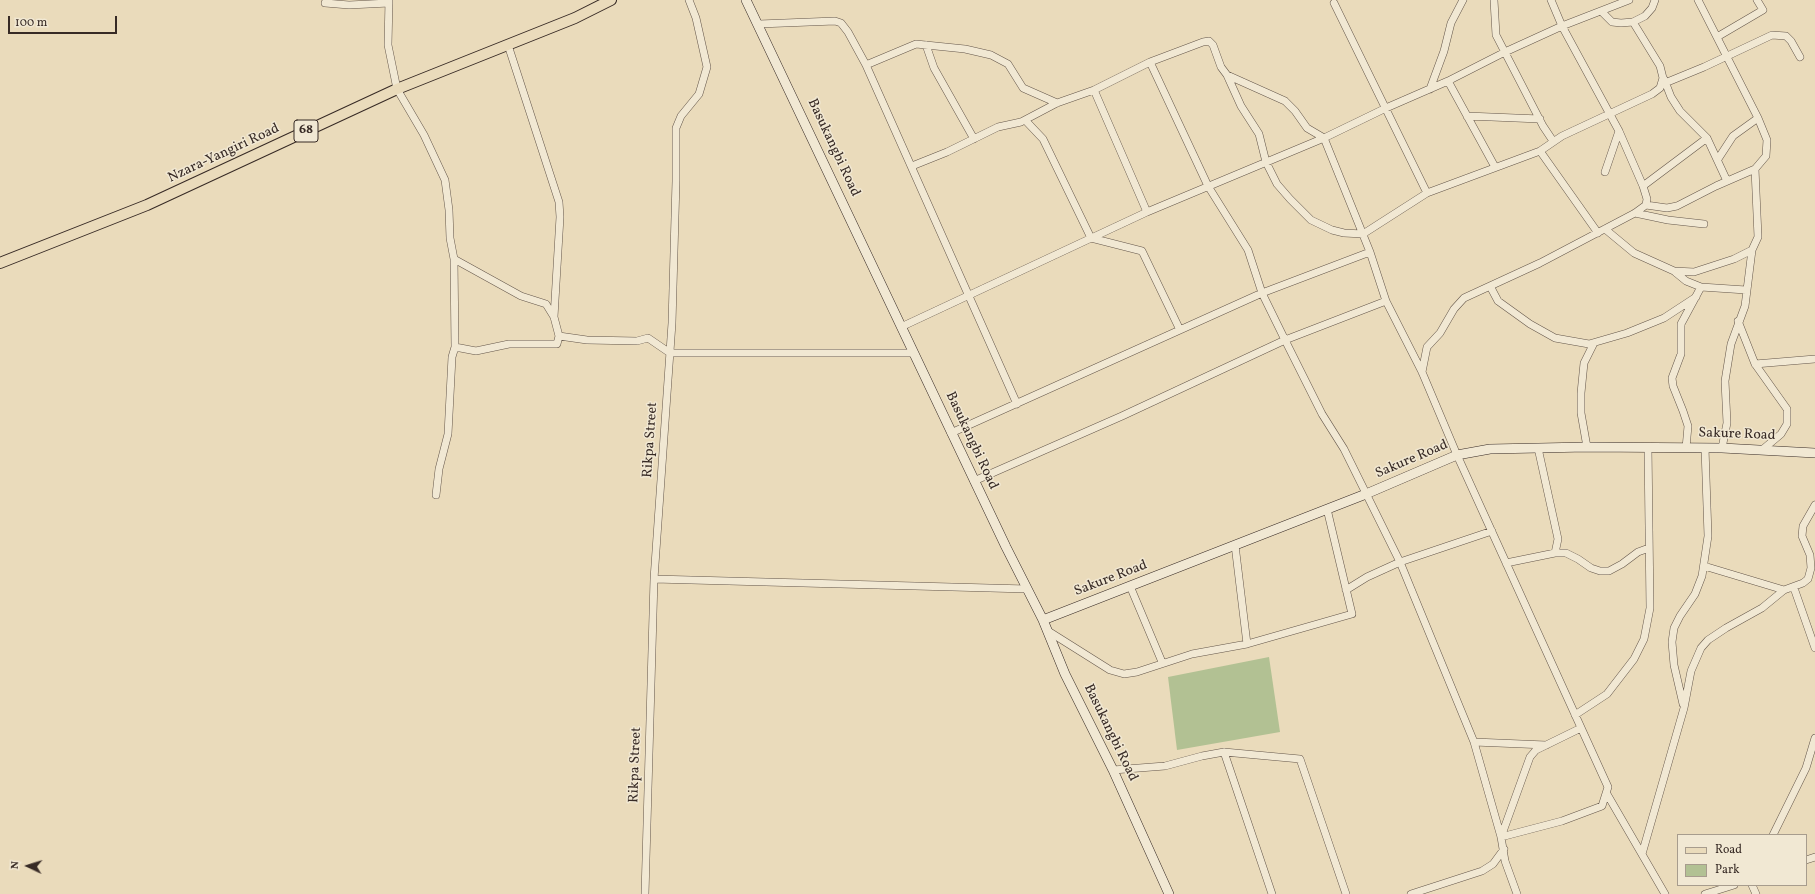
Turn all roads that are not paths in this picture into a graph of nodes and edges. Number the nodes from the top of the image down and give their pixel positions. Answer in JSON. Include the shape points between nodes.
{"nodes":[{"id":1,"x":611,"y":0,"type":"edge"},
{"id":2,"x":689,"y":0,"type":"edge"},
{"id":3,"x":746,"y":0,"type":"edge"},
{"id":4,"x":1463,"y":0,"type":"edge"},
{"id":5,"x":1494,"y":0,"type":"edge"},
{"id":6,"x":1551,"y":0,"type":"edge"},
{"id":7,"x":1655,"y":0,"type":"edge"},
{"id":8,"x":1698,"y":0,"type":"edge"},
{"id":9,"x":1757,"y":0,"type":"edge"},
{"id":10,"x":389,"y":1,"type":"edge"},
{"id":11,"x":1625,"y":1,"type":"edge"},
{"id":12,"x":325,"y":3,"type":"dead end"},
{"id":13,"x":1334,"y":3,"type":"dead end"},
{"id":14,"x":1602,"y":12,"type":"junction"},
{"id":15,"x":1633,"y":22,"type":"junction"},
{"id":16,"x":759,"y":24,"type":"junction"},
{"id":17,"x":1562,"y":26,"type":"junction"},
{"id":18,"x":1717,"y":37,"type":"junction"},
{"id":19,"x":508,"y":45,"type":"junction"},
{"id":20,"x":926,"y":45,"type":"junction"},
{"id":21,"x":1506,"y":52,"type":"junction"},
{"id":22,"x":1727,"y":56,"type":"junction"},
{"id":23,"x":1800,"y":57,"type":"dead end"},
{"id":24,"x":1150,"y":62,"type":"junction"},
{"id":25,"x":866,"y":65,"type":"junction"},
{"id":26,"x":1227,"y":75,"type":"junction"},
{"id":27,"x":1664,"y":80,"type":"junction"},
{"id":28,"x":1448,"y":81,"type":"junction"},
{"id":29,"x":396,"y":89,"type":"junction"},
{"id":30,"x":1430,"y":89,"type":"junction"},
{"id":31,"x":1094,"y":90,"type":"junction"},
{"id":32,"x":1057,"y":103,"type":"junction"},
{"id":33,"x":1386,"y":108,"type":"junction"},
{"id":34,"x":1610,"y":112,"type":"junction"},
{"id":35,"x":1467,"y":116,"type":"junction"},
{"id":36,"x":1758,"y":118,"type":"junction"},
{"id":37,"x":1540,"y":119,"type":"junction"},
{"id":38,"x":1024,"y":120,"type":"junction"},
{"id":39,"x":1619,"y":131,"type":"junction"},
{"id":40,"x":974,"y":138,"type":"junction"},
{"id":41,"x":1324,"y":138,"type":"junction"},
{"id":42,"x":1707,"y":138,"type":"junction"},
{"id":43,"x":1554,"y":141,"type":"junction"},
{"id":44,"x":1540,"y":151,"type":"junction"},
{"id":45,"x":1718,"y":159,"type":"junction"},
{"id":46,"x":1266,"y":162,"type":"junction"},
{"id":47,"x":912,"y":166,"type":"junction"},
{"id":48,"x":1495,"y":167,"type":"junction"},
{"id":49,"x":1755,"y":169,"type":"junction"},
{"id":50,"x":1604,"y":172,"type":"dead end"},
{"id":51,"x":1727,"y":181,"type":"junction"},
{"id":52,"x":1208,"y":186,"type":"junction"},
{"id":53,"x":1643,"y":186,"type":"junction"},
{"id":54,"x":1427,"y":193,"type":"junction"},
{"id":55,"x":1646,"y":205,"type":"junction"},
{"id":56,"x":1147,"y":212,"type":"junction"},
{"id":57,"x":1635,"y":213,"type":"junction"},
{"id":58,"x":1704,"y":224,"type":"dead end"},
{"id":59,"x":1602,"y":231,"type":"junction"},
{"id":60,"x":1363,"y":234,"type":"junction"},
{"id":61,"x":1091,"y":238,"type":"junction"},
{"id":62,"x":1752,"y":250,"type":"junction"},
{"id":63,"x":1370,"y":252,"type":"junction"},
{"id":64,"x":454,"y":259,"type":"junction"},
{"id":65,"x":0,"y":263,"type":"edge"},
{"id":66,"x":1674,"y":271,"type":"junction"},
{"id":67,"x":1490,"y":286,"type":"junction"},
{"id":68,"x":1702,"y":287,"type":"junction"},
{"id":69,"x":1746,"y":290,"type":"junction"},
{"id":70,"x":1262,"y":293,"type":"junction"},
{"id":71,"x":970,"y":294,"type":"junction"},
{"id":72,"x":1696,"y":297,"type":"junction"},
{"id":73,"x":1386,"y":301,"type":"junction"},
{"id":74,"x":554,"y":317,"type":"junction"},
{"id":75,"x":1738,"y":321,"type":"junction"},
{"id":76,"x":901,"y":327,"type":"junction"},
{"id":77,"x":1180,"y":330,"type":"junction"},
{"id":78,"x":559,"y":336,"type":"junction"},
{"id":79,"x":1285,"y":340,"type":"junction"},
{"id":80,"x":1594,"y":343,"type":"junction"},
{"id":81,"x":455,"y":347,"type":"junction"},
{"id":82,"x":670,"y":353,"type":"junction"},
{"id":83,"x":914,"y":353,"type":"junction"},
{"id":84,"x":1815,"y":359,"type":"edge"},
{"id":85,"x":1755,"y":364,"type":"junction"},
{"id":86,"x":1422,"y":372,"type":"junction"},
{"id":87,"x":1017,"y":404,"type":"junction"},
{"id":88,"x":951,"y":433,"type":"junction"},
{"id":89,"x":1587,"y":447,"type":"junction"},
{"id":90,"x":1538,"y":448,"type":"junction"},
{"id":91,"x":1648,"y":448,"type":"junction"},
{"id":92,"x":1686,"y":448,"type":"junction"},
{"id":93,"x":1705,"y":448,"type":"junction"},
{"id":94,"x":1722,"y":448,"type":"junction"},
{"id":95,"x":1762,"y":450,"type":"junction"},
{"id":96,"x":1815,"y":453,"type":"edge"},
{"id":97,"x":1457,"y":456,"type":"junction"},
{"id":98,"x":974,"y":481,"type":"junction"},
{"id":99,"x":1366,"y":494,"type":"junction"},
{"id":100,"x":436,"y":495,"type":"dead end"},
{"id":101,"x":1815,"y":505,"type":"edge"},
{"id":102,"x":1327,"y":509,"type":"junction"},
{"id":103,"x":1492,"y":531,"type":"junction"},
{"id":104,"x":1235,"y":545,"type":"junction"},
{"id":105,"x":1649,"y":548,"type":"junction"},
{"id":106,"x":1555,"y":553,"type":"junction"},
{"id":107,"x":1400,"y":562,"type":"junction"},
{"id":108,"x":1506,"y":563,"type":"junction"},
{"id":109,"x":1704,"y":566,"type":"junction"},
{"id":110,"x":654,"y":579,"type":"junction"},
{"id":111,"x":1130,"y":586,"type":"junction"},
{"id":112,"x":1794,"y":588,"type":"junction"},
{"id":113,"x":1027,"y":589,"type":"junction"},
{"id":114,"x":1346,"y":590,"type":"junction"},
{"id":115,"x":1784,"y":590,"type":"junction"},
{"id":116,"x":1043,"y":620,"type":"junction"},
{"id":117,"x":1048,"y":632,"type":"junction"},
{"id":118,"x":1247,"y":644,"type":"junction"},
{"id":119,"x":1815,"y":648,"type":"edge"},
{"id":120,"x":1162,"y":662,"type":"junction"},
{"id":121,"x":1684,"y":708,"type":"junction"},
{"id":122,"x":1575,"y":715,"type":"junction"},
{"id":123,"x":1581,"y":728,"type":"junction"},
{"id":124,"x":1815,"y":738,"type":"edge"},
{"id":125,"x":1474,"y":742,"type":"junction"},
{"id":126,"x":1548,"y":745,"type":"junction"},
{"id":127,"x":1224,"y":752,"type":"junction"},
{"id":128,"x":1113,"y":770,"type":"junction"},
{"id":129,"x":1607,"y":794,"type":"junction"},
{"id":130,"x":1773,"y":834,"type":"edge"},
{"id":131,"x":1501,"y":837,"type":"junction"},
{"id":132,"x":1504,"y":849,"type":"junction"},
{"id":133,"x":1642,"y":854,"type":"junction"},
{"id":134,"x":1731,"y":886,"type":"edge"},
{"id":135,"x":1421,"y":892,"type":"edge"},
{"id":136,"x":645,"y":894,"type":"edge"},
{"id":137,"x":1169,"y":894,"type":"edge"},
{"id":138,"x":1272,"y":894,"type":"edge"},
{"id":139,"x":1346,"y":894,"type":"edge"},
{"id":140,"x":1411,"y":894,"type":"edge"},
{"id":141,"x":1517,"y":894,"type":"edge"},
{"id":142,"x":1665,"y":894,"type":"edge"},
{"id":143,"x":1705,"y":894,"type":"edge"}],
"edges":[{"from":1,"to":19,"type":"main road","name":"Nzara-Yangiri Road","number":"68","via":[[575,18]]},
{"from":2,"to":82,"type":"street","name":"Rikpa Street","via":[[696,18],[707,67],[699,94],[681,116],[676,128]]},
{"from":3,"to":16,"type":"street","name":"Basukangbi Road"},
{"from":4,"to":30,"type":"street","via":[[1451,23]]},
{"from":5,"to":21,"type":"street","via":[[1496,35]]},
{"from":6,"to":17,"type":"street"},
{"from":7,"to":15,"type":"street","via":[[1645,16]]},
{"from":8,"to":18,"type":"street"},
{"from":9,"to":18,"type":"street","via":[[1763,10]]},
{"from":10,"to":12,"type":"street","via":[[349,5]]},
{"from":10,"to":29,"type":"street","via":[[388,45]]},
{"from":11,"to":14,"type":"street"},
{"from":13,"to":33,"type":"street"},
{"from":14,"to":15,"type":"street","via":[[1612,22]]},
{"from":14,"to":17,"type":"street"},
{"from":15,"to":27,"type":"street","via":[[1660,66]]},
{"from":16,"to":25,"type":"street","via":[[835,21],[848,32]]},
{"from":16,"to":76,"type":"street","name":"Basukangbi Road"},
{"from":17,"to":21,"type":"street"},
{"from":17,"to":34,"type":"street"},
{"from":18,"to":22,"type":"street"},
{"from":19,"to":29,"type":"main road","name":"Nzara-Yangiri Road","number":"68"},
{"from":19,"to":74,"type":"street","via":[[559,202]]},
{"from":20,"to":25,"type":"street","via":[[911,45]]},
{"from":20,"to":32,"type":"street","via":[[991,55],[1008,64],[1023,88]]},
{"from":20,"to":40,"type":"street","via":[[934,68]]},
{"from":21,"to":28,"type":"street"},
{"from":21,"to":37,"type":"street"},
{"from":22,"to":23,"type":"street","via":[[1772,35],[1780,34],[1791,41]]},
{"from":22,"to":27,"type":"street"},
{"from":22,"to":36,"type":"street"},
{"from":24,"to":26,"type":"street","via":[[1209,41]]},
{"from":24,"to":31,"type":"street"},
{"from":24,"to":52,"type":"street"},
{"from":25,"to":47,"type":"street"},
{"from":26,"to":41,"type":"street","via":[[1285,101],[1307,128]]},
{"from":26,"to":46,"type":"street","via":[[1241,106],[1259,134]]},
{"from":27,"to":34,"type":"street","via":[[1660,88],[1652,94]]},
{"from":27,"to":42,"type":"street","via":[[1680,111]]},
{"from":28,"to":30,"type":"street"},
{"from":28,"to":35,"type":"street"},
{"from":29,"to":64,"type":"street","via":[[424,135],[445,180]]},
{"from":29,"to":65,"type":"main road","name":"Nzara-Yangiri Road","number":"68","via":[[147,205]]},
{"from":30,"to":33,"type":"street"},
{"from":31,"to":32,"type":"street"},
{"from":31,"to":56,"type":"street"},
{"from":32,"to":38,"type":"street"},
{"from":33,"to":41,"type":"street"},
{"from":33,"to":54,"type":"street"},
{"from":34,"to":39,"type":"street"},
{"from":34,"to":43,"type":"street"},
{"from":35,"to":37,"type":"street"},
{"from":35,"to":48,"type":"street"},
{"from":36,"to":45,"type":"street","via":[[1733,136]]},
{"from":36,"to":49,"type":"street","via":[[1767,140],[1766,156]]},
{"from":37,"to":43,"type":"street"},
{"from":38,"to":40,"type":"street","via":[[998,127]]},
{"from":38,"to":61,"type":"street","via":[[1043,139]]},
{"from":39,"to":50,"type":"street"},
{"from":39,"to":53,"type":"street"},
{"from":40,"to":47,"type":"street"},
{"from":41,"to":46,"type":"street"},
{"from":41,"to":60,"type":"street"},
{"from":42,"to":45,"type":"street"},
{"from":42,"to":53,"type":"street"},
{"from":43,"to":44,"type":"street"},
{"from":44,"to":48,"type":"street"},
{"from":44,"to":59,"type":"street"},
{"from":45,"to":51,"type":"street"},
{"from":46,"to":52,"type":"street"},
{"from":46,"to":60,"type":"street","via":[[1277,184],[1311,220],[1332,230]]},
{"from":47,"to":71,"type":"street"},
{"from":48,"to":54,"type":"street"},
{"from":49,"to":51,"type":"street"},
{"from":49,"to":62,"type":"street","via":[[1758,237]]},
{"from":51,"to":55,"type":"street","via":[[1677,206],[1667,208]]},
{"from":52,"to":56,"type":"street"},
{"from":52,"to":70,"type":"street","via":[[1248,250]]},
{"from":53,"to":55,"type":"street"},
{"from":54,"to":60,"type":"street"},
{"from":55,"to":57,"type":"street"},
{"from":56,"to":61,"type":"street"},
{"from":57,"to":58,"type":"street"},
{"from":57,"to":59,"type":"street"},
{"from":59,"to":66,"type":"street","via":[[1634,253]]},
{"from":59,"to":67,"type":"street"},
{"from":60,"to":63,"type":"street"},
{"from":61,"to":71,"type":"street"},
{"from":61,"to":77,"type":"street","via":[[1142,251]]},
{"from":62,"to":66,"type":"street","via":[[1734,259],[1694,272]]},
{"from":62,"to":69,"type":"street"},
{"from":63,"to":70,"type":"street"},
{"from":63,"to":73,"type":"street"},
{"from":64,"to":74,"type":"street","via":[[522,296],[546,304]]},
{"from":64,"to":81,"type":"street"},
{"from":66,"to":68,"type":"street","via":[[1686,281]]},
{"from":67,"to":80,"type":"street","via":[[1498,301],[1555,338]]},
{"from":67,"to":86,"type":"street","via":[[1464,298],[1454,309],[1440,334],[1427,347]]},
{"from":68,"to":69,"type":"street"},
{"from":68,"to":72,"type":"street"},
{"from":69,"to":75,"type":"street","via":[[1745,306]]},
{"from":70,"to":77,"type":"street"},
{"from":70,"to":79,"type":"street"},
{"from":71,"to":76,"type":"street"},
{"from":71,"to":87,"type":"street"},
{"from":72,"to":80,"type":"street","via":[[1664,318],[1627,334]]},
{"from":72,"to":92,"type":"street","via":[[1681,324],[1681,354],[1672,378],[1688,426]]},
{"from":73,"to":79,"type":"street"},
{"from":73,"to":86,"type":"street"},
{"from":74,"to":78,"type":"street"},
{"from":75,"to":85,"type":"street"},
{"from":75,"to":94,"type":"street","via":[[1725,381],[1727,423]]},
{"from":76,"to":83,"type":"street","name":"Basukangbi Road"},
{"from":77,"to":87,"type":"street"},
{"from":78,"to":81,"type":"street","via":[[557,344],[509,344],[476,351]]},
{"from":78,"to":82,"type":"street","via":[[587,340],[637,341],[648,338]]},
{"from":79,"to":98,"type":"street"},
{"from":79,"to":99,"type":"street"},
{"from":80,"to":89,"type":"street","via":[[1584,363],[1581,393],[1581,413]]},
{"from":81,"to":100,"type":"street","via":[[452,357],[448,434],[439,469]]},
{"from":82,"to":83,"type":"street"},
{"from":82,"to":110,"type":"street","name":"Rikpa Street"},
{"from":83,"to":88,"type":"street","name":"Basukangbi Road"},
{"from":84,"to":85,"type":"street"},
{"from":85,"to":95,"type":"street","via":[[1786,409],[1787,424],[1781,434]]},
{"from":86,"to":97,"type":"street"},
{"from":87,"to":88,"type":"street"},
{"from":88,"to":98,"type":"street","name":"Basukangbi Road"},
{"from":89,"to":90,"type":"street","name":"Sakure Road"},
{"from":89,"to":91,"type":"street","name":"Sakure Road"},
{"from":90,"to":97,"type":"street","name":"Sakure Road","via":[[1490,449]]},
{"from":90,"to":106,"type":"street","via":[[1558,539]]},
{"from":91,"to":92,"type":"street","name":"Sakure Road"},
{"from":91,"to":105,"type":"street"},
{"from":92,"to":93,"type":"street","name":"Sakure Road"},
{"from":93,"to":94,"type":"street","name":"Sakure Road"},
{"from":93,"to":109,"type":"street","via":[[1708,536]]},
{"from":94,"to":95,"type":"street","name":"Sakure Road"},
{"from":95,"to":96,"type":"street","name":"Sakure Road"},
{"from":97,"to":99,"type":"street","name":"Sakure Road"},
{"from":97,"to":103,"type":"street"},
{"from":98,"to":113,"type":"street","name":"Basukangbi Road"},
{"from":99,"to":102,"type":"street","name":"Sakure Road"},
{"from":99,"to":107,"type":"street"},
{"from":101,"to":112,"type":"street","via":[[1803,526],[1802,536],[1810,555],[1810,574],[1808,579]]},
{"from":102,"to":104,"type":"street","name":"Sakure Road"},
{"from":102,"to":114,"type":"street"},
{"from":103,"to":107,"type":"street"},
{"from":103,"to":108,"type":"street"},
{"from":104,"to":111,"type":"street","name":"Sakure Road"},
{"from":104,"to":118,"type":"street"},
{"from":105,"to":106,"type":"street","via":[[1638,552],[1609,571],[1591,568],[1566,553]]},
{"from":105,"to":122,"type":"street","via":[[1650,608],[1644,639],[1634,659],[1607,694]]},
{"from":106,"to":108,"type":"street"},
{"from":107,"to":114,"type":"street"},
{"from":107,"to":125,"type":"street"},
{"from":108,"to":122,"type":"street"},
{"from":109,"to":115,"type":"street"},
{"from":109,"to":121,"type":"street","via":[[1696,594],[1674,628],[1672,642],[1674,665]]},
{"from":110,"to":113,"type":"street"},
{"from":110,"to":136,"type":"street","name":"Rikpa Street"},
{"from":111,"to":116,"type":"street","name":"Sakure Road"},
{"from":111,"to":120,"type":"street"},
{"from":112,"to":115,"type":"street"},
{"from":112,"to":119,"type":"street"},
{"from":113,"to":116,"type":"street","name":"Basukangbi Road"},
{"from":114,"to":118,"type":"street","via":[[1352,614]]},
{"from":115,"to":121,"type":"street","via":[[1762,608],[1708,640],[1701,648],[1691,671]]},
{"from":116,"to":117,"type":"street","name":"Basukangbi Road"},
{"from":117,"to":120,"type":"street","via":[[1110,670],[1124,674],[1137,672]]},
{"from":117,"to":128,"type":"street","name":"Basukangbi Road"},
{"from":118,"to":120,"type":"street"},
{"from":121,"to":133,"type":"street"},
{"from":122,"to":123,"type":"street"},
{"from":123,"to":126,"type":"street"},
{"from":123,"to":129,"type":"street","via":[[1608,787]]},
{"from":124,"to":130,"type":"street","via":[[1806,768]]},
{"from":125,"to":126,"type":"street"},
{"from":125,"to":131,"type":"street"},
{"from":126,"to":131,"type":"street","via":[[1536,750],[1530,757]]},
{"from":127,"to":128,"type":"street","via":[[1165,766]]},
{"from":127,"to":138,"type":"street"},
{"from":127,"to":139,"type":"street","via":[[1300,759]]},
{"from":128,"to":137,"type":"street","name":"Basukangbi Road"},
{"from":129,"to":131,"type":"street","via":[[1602,806]]},
{"from":129,"to":133,"type":"street"},
{"from":131,"to":132,"type":"street"},
{"from":132,"to":135,"type":"street","via":[[1493,864],[1482,871]]},
{"from":132,"to":141,"type":"street"},
{"from":133,"to":142,"type":"street"},
{"from":134,"to":143,"type":"street"},
{"from":135,"to":140,"type":"street"}]}
